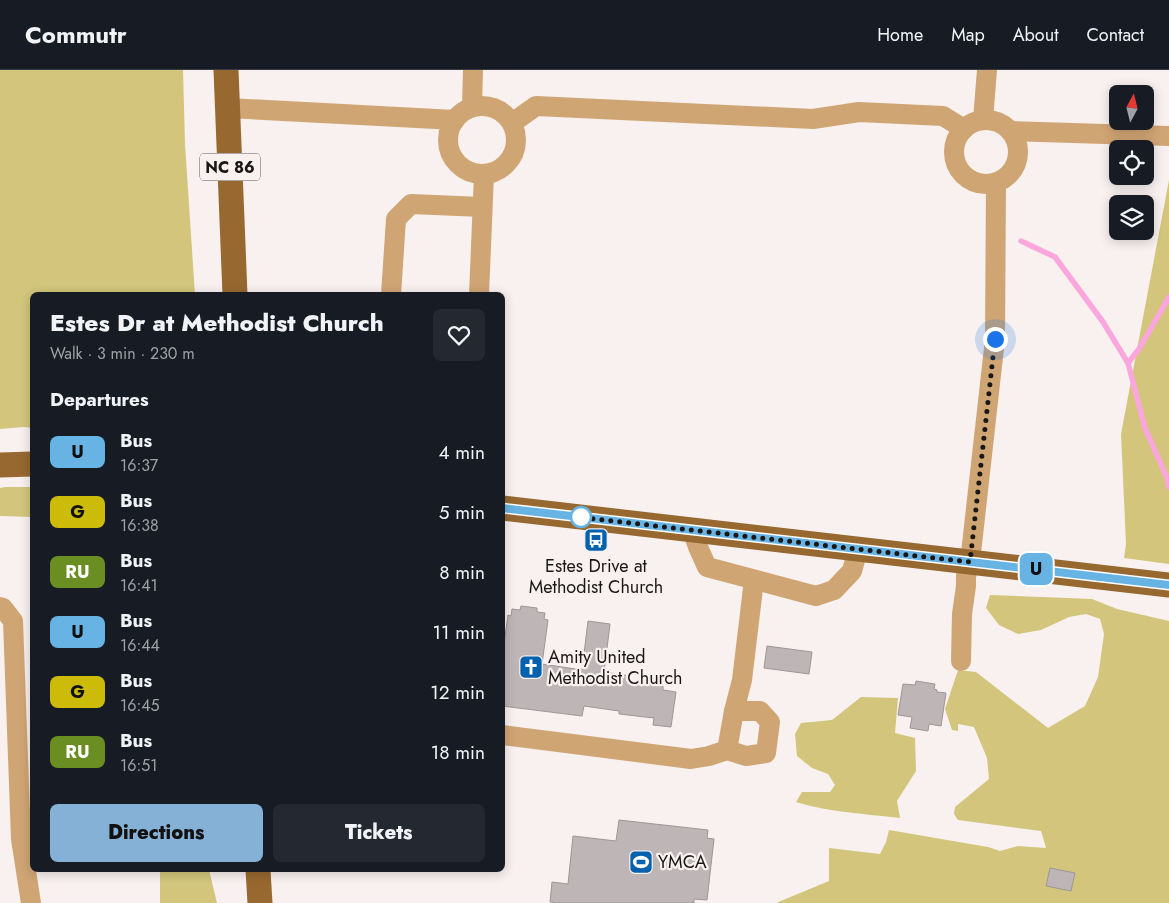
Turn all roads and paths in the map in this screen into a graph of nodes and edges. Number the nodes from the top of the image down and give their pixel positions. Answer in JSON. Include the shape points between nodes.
{"nodes":[{"id":1,"x":226,"y":70,"type":"edge"},
{"id":2,"x":473,"y":70,"type":"edge"},
{"id":3,"x":987,"y":70,"type":"edge"},
{"id":4,"x":472,"y":107,"type":"junction"},
{"id":5,"x":228,"y":108,"type":"junction"},
{"id":6,"x":455,"y":120,"type":"junction"},
{"id":7,"x":983,"y":120,"type":"junction"},
{"id":8,"x":512,"y":123,"type":"junction"},
{"id":9,"x":964,"y":129,"type":"junction"},
{"id":10,"x":1011,"y":131,"type":"junction"},
{"id":11,"x":1169,"y":136,"type":"edge"},
{"id":12,"x":484,"y":174,"type":"junction"},
{"id":13,"x":996,"y":183,"type":"junction"},
{"id":14,"x":482,"y":207,"type":"junction"},
{"id":15,"x":235,"y":292,"type":"edge"},
{"id":16,"x":391,"y":292,"type":"edge"},
{"id":17,"x":479,"y":292,"type":"edge"},
{"id":18,"x":30,"y":464,"type":"edge"},
{"id":19,"x":0,"y":465,"type":"edge"},
{"id":20,"x":505,"y":508,"type":"edge"},
{"id":21,"x":692,"y":530,"type":"junction"},
{"id":22,"x":858,"y":550,"type":"junction"},
{"id":23,"x":970,"y":562,"type":"junction"},
{"id":24,"x":754,"y":580,"type":"junction"},
{"id":25,"x":1169,"y":585,"type":"edge"},
{"id":26,"x":0,"y":607,"type":"edge"},
{"id":27,"x":961,"y":661,"type":"dead end"},
{"id":28,"x":734,"y":711,"type":"junction"},
{"id":29,"x":505,"y":736,"type":"edge"},
{"id":30,"x":726,"y":750,"type":"junction"},
{"id":31,"x":258,"y":872,"type":"edge"},
{"id":32,"x":31,"y":903,"type":"edge"},
{"id":33,"x":260,"y":903,"type":"edge"}],
"edges":[{"from":1,"to":5,"type":"main road","number":"NC 86"},
{"from":2,"to":4,"type":"lane"},
{"from":3,"to":7,"type":"lane"},
{"from":4,"to":6,"type":"lane"},
{"from":4,"to":8,"type":"lane","via":[[495,108]]},
{"from":5,"to":6,"type":"lane"},
{"from":5,"to":15,"type":"main road","number":"NC 86"},
{"from":6,"to":12,"type":"lane","via":[[448,140],[452,156],[463,168]]},
{"from":7,"to":9,"type":"lane"},
{"from":7,"to":10,"type":"lane","via":[[993,120]]},
{"from":8,"to":9,"type":"lane","via":[[536,106],[813,119],[859,112],[943,116]]},
{"from":8,"to":12,"type":"lane","via":[[516,146],[512,157],[505,166]]},
{"from":9,"to":13,"type":"lane","via":[[954,147],[958,168],[974,182]]},
{"from":10,"to":11,"type":"lane"},
{"from":10,"to":13,"type":"lane","via":[[1019,150],[1018,161],[1013,171]]},
{"from":12,"to":14,"type":"lane"},
{"from":13,"to":23,"type":"lane","via":[[995,339]]},
{"from":14,"to":16,"type":"lane","via":[[411,204],[396,218]]},
{"from":14,"to":17,"type":"lane"},
{"from":18,"to":19,"type":"main road"},
{"from":20,"to":21,"type":"main road"},
{"from":21,"to":22,"type":"main road"},
{"from":21,"to":24,"type":"lane","via":[[708,567]]},
{"from":22,"to":23,"type":"main road"},
{"from":22,"to":24,"type":"lane","via":[[852,571],[834,590],[816,596]]},
{"from":23,"to":25,"type":"main road"},
{"from":23,"to":27,"type":"lane","via":[[962,614]]},
{"from":24,"to":28,"type":"lane","via":[[742,680]]},
{"from":26,"to":32,"type":"lane","via":[[13,621],[21,839]]},
{"from":28,"to":30,"type":"lane"},
{"from":28,"to":30,"type":"lane","via":[[760,711],[770,722],[766,753],[746,756]]},
{"from":29,"to":30,"type":"lane","via":[[691,759]]},
{"from":31,"to":33,"type":"main road"}]}
